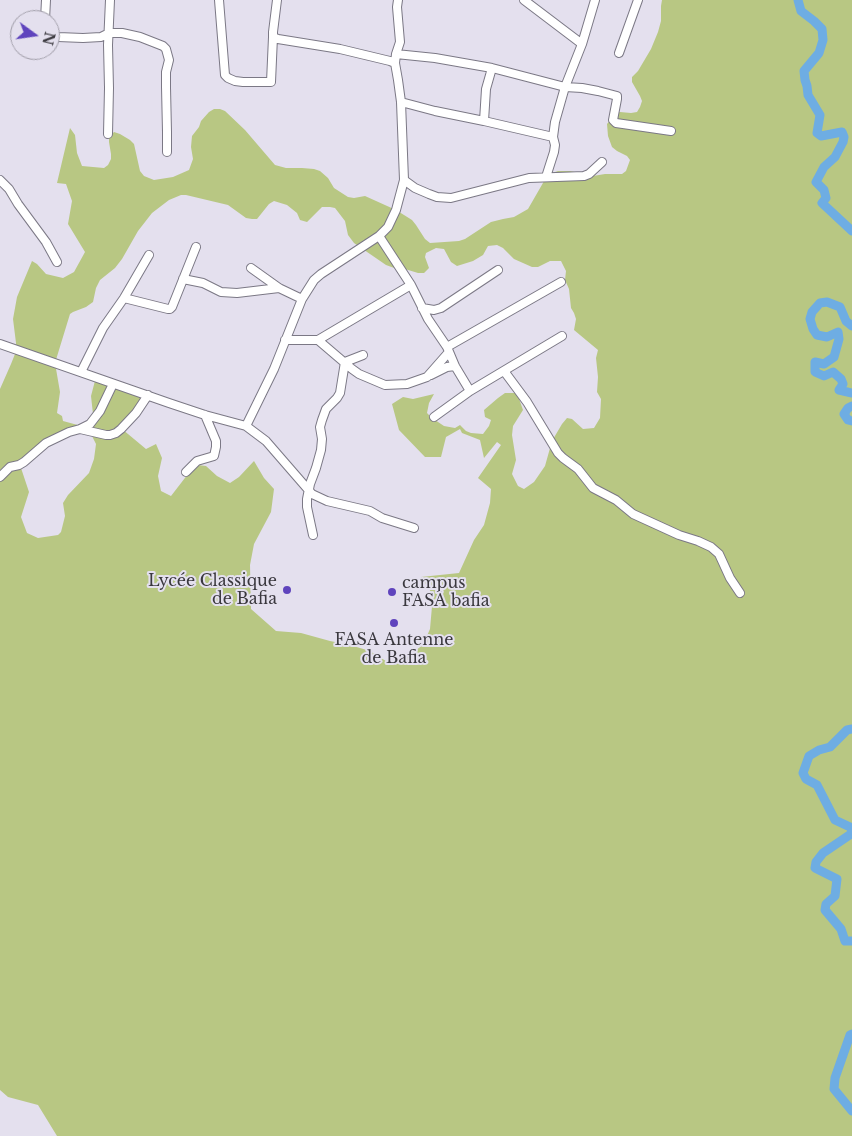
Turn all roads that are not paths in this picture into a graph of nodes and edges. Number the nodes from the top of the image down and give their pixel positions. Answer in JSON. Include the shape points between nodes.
{"nodes":[{"id":1,"x":110,"y":0,"type":"edge"},
{"id":2,"x":219,"y":0,"type":"edge"},
{"id":3,"x":277,"y":0,"type":"edge"},
{"id":4,"x":398,"y":0,"type":"edge"},
{"id":5,"x":524,"y":0,"type":"edge"},
{"id":6,"x":595,"y":0,"type":"edge"},
{"id":7,"x":638,"y":0,"type":"edge"},
{"id":8,"x":109,"y":33,"type":"junction"},
{"id":9,"x":60,"y":37,"type":"edge"},
{"id":10,"x":101,"y":37,"type":"junction"},
{"id":11,"x":273,"y":37,"type":"junction"},
{"id":12,"x":582,"y":44,"type":"junction"},
{"id":13,"x":108,"y":45,"type":"junction"},
{"id":14,"x":620,"y":53,"type":"dead end"},
{"id":15,"x":396,"y":54,"type":"junction"},
{"id":16,"x":395,"y":64,"type":"junction"},
{"id":17,"x":492,"y":68,"type":"junction"},
{"id":18,"x":565,"y":87,"type":"junction"},
{"id":19,"x":401,"y":102,"type":"junction"},
{"id":20,"x":484,"y":121,"type":"junction"},
{"id":21,"x":671,"y":131,"type":"dead end"},
{"id":22,"x":108,"y":134,"type":"dead end"},
{"id":23,"x":553,"y":137,"type":"junction"},
{"id":24,"x":167,"y":152,"type":"dead end"},
{"id":25,"x":602,"y":162,"type":"dead end"},
{"id":26,"x":546,"y":177,"type":"junction"},
{"id":27,"x":0,"y":180,"type":"edge"},
{"id":28,"x":404,"y":180,"type":"junction"},
{"id":29,"x":379,"y":236,"type":"junction"},
{"id":30,"x":196,"y":247,"type":"dead end"},
{"id":31,"x":149,"y":255,"type":"dead end"},
{"id":32,"x":57,"y":262,"type":"dead end"},
{"id":33,"x":251,"y":268,"type":"dead end"},
{"id":34,"x":498,"y":270,"type":"dead end"},
{"id":35,"x":184,"y":278,"type":"junction"},
{"id":36,"x":560,"y":282,"type":"dead end"},
{"id":37,"x":410,"y":285,"type":"junction"},
{"id":38,"x":279,"y":288,"type":"junction"},
{"id":39,"x":124,"y":298,"type":"junction"},
{"id":40,"x":302,"y":298,"type":"junction"},
{"id":41,"x":422,"y":308,"type":"junction"},
{"id":42,"x":562,"y":336,"type":"dead end"},
{"id":43,"x":285,"y":340,"type":"junction"},
{"id":44,"x":318,"y":340,"type":"junction"},
{"id":45,"x":0,"y":344,"type":"edge"},
{"id":46,"x":448,"y":350,"type":"junction"},
{"id":47,"x":363,"y":355,"type":"dead end"},
{"id":48,"x":345,"y":362,"type":"junction"},
{"id":49,"x":455,"y":366,"type":"junction"},
{"id":50,"x":504,"y":371,"type":"junction"},
{"id":51,"x":81,"y":372,"type":"junction"},
{"id":52,"x":427,"y":377,"type":"junction"},
{"id":53,"x":114,"y":384,"type":"junction"},
{"id":54,"x":470,"y":391,"type":"junction"},
{"id":55,"x":148,"y":395,"type":"junction"},
{"id":56,"x":205,"y":415,"type":"junction"},
{"id":57,"x":434,"y":417,"type":"dead end"},
{"id":58,"x":246,"y":426,"type":"junction"},
{"id":59,"x":80,"y":429,"type":"junction"},
{"id":60,"x":186,"y":472,"type":"dead end"},
{"id":61,"x":0,"y":477,"type":"edge"},
{"id":62,"x":308,"y":490,"type":"junction"},
{"id":63,"x":414,"y":528,"type":"dead end"},
{"id":64,"x":313,"y":535,"type":"dead end"},
{"id":65,"x":740,"y":593,"type":"dead end"}],
"edges":[{"from":1,"to":8,"type":"street"},
{"from":2,"to":11,"type":"street","via":[[225,75],[228,78],[243,82],[271,82]]},
{"from":3,"to":11,"type":"street"},
{"from":4,"to":15,"type":"street","via":[[400,42]]},
{"from":5,"to":12,"type":"street"},
{"from":6,"to":12,"type":"street"},
{"from":7,"to":14,"type":"street"},
{"from":8,"to":10,"type":"street"},
{"from":8,"to":13,"type":"street"},
{"from":8,"to":24,"type":"street","via":[[130,34],[166,49],[169,60],[166,72]]},
{"from":9,"to":10,"type":"street"},
{"from":10,"to":13,"type":"street"},
{"from":11,"to":16,"type":"street","via":[[340,49]]},
{"from":12,"to":18,"type":"street"},
{"from":13,"to":22,"type":"street"},
{"from":15,"to":16,"type":"street"},
{"from":15,"to":17,"type":"street","via":[[456,60]]},
{"from":16,"to":19,"type":"street"},
{"from":17,"to":18,"type":"street"},
{"from":17,"to":20,"type":"street","via":[[486,89]]},
{"from":18,"to":21,"type":"street","via":[[617,96],[613,120],[616,123]]},
{"from":18,"to":23,"type":"street"},
{"from":19,"to":20,"type":"street"},
{"from":19,"to":28,"type":"street"},
{"from":20,"to":23,"type":"street"},
{"from":23,"to":26,"type":"street","via":[[554,152]]},
{"from":25,"to":26,"type":"street","via":[[584,176]]},
{"from":26,"to":28,"type":"street","via":[[529,178],[451,198],[429,194]]},
{"from":27,"to":32,"type":"street"},
{"from":28,"to":29,"type":"street","via":[[396,210],[388,227]]},
{"from":29,"to":37,"type":"street"},
{"from":29,"to":40,"type":"street","via":[[321,274]]},
{"from":30,"to":35,"type":"street"},
{"from":31,"to":39,"type":"street"},
{"from":33,"to":38,"type":"street"},
{"from":34,"to":41,"type":"street","via":[[441,308]]},
{"from":35,"to":38,"type":"street","via":[[221,292]]},
{"from":35,"to":39,"type":"street","via":[[168,310]]},
{"from":36,"to":46,"type":"street"},
{"from":37,"to":41,"type":"street"},
{"from":37,"to":44,"type":"street"},
{"from":38,"to":40,"type":"street"},
{"from":39,"to":51,"type":"street","via":[[103,328]]},
{"from":40,"to":43,"type":"street"},
{"from":41,"to":46,"type":"street"},
{"from":42,"to":50,"type":"street"},
{"from":43,"to":44,"type":"street"},
{"from":43,"to":58,"type":"street"},
{"from":44,"to":48,"type":"street"},
{"from":45,"to":51,"type":"street"},
{"from":46,"to":49,"type":"street"},
{"from":46,"to":52,"type":"street"},
{"from":47,"to":48,"type":"street"},
{"from":48,"to":52,"type":"street","via":[[359,374],[385,385],[407,384]]},
{"from":48,"to":62,"type":"street","via":[[340,393],[326,410],[320,426],[321,450]]},
{"from":49,"to":52,"type":"street"},
{"from":49,"to":54,"type":"street"},
{"from":50,"to":54,"type":"street"},
{"from":50,"to":65,"type":"street","via":[[558,453],[578,469],[593,488],[633,514],[711,547],[719,554]]},
{"from":51,"to":53,"type":"street"},
{"from":53,"to":55,"type":"street"},
{"from":53,"to":59,"type":"street","via":[[95,418]]},
{"from":54,"to":57,"type":"street"},
{"from":55,"to":56,"type":"street"},
{"from":55,"to":59,"type":"street","via":[[116,433],[106,435]]},
{"from":56,"to":58,"type":"street"},
{"from":56,"to":60,"type":"street","via":[[216,441],[214,456],[197,461]]},
{"from":58,"to":62,"type":"street","via":[[266,441]]},
{"from":59,"to":61,"type":"street","via":[[46,443]]},
{"from":62,"to":63,"type":"street","via":[[327,500],[370,511]]},
{"from":62,"to":64,"type":"street","via":[[307,506]]}]}
